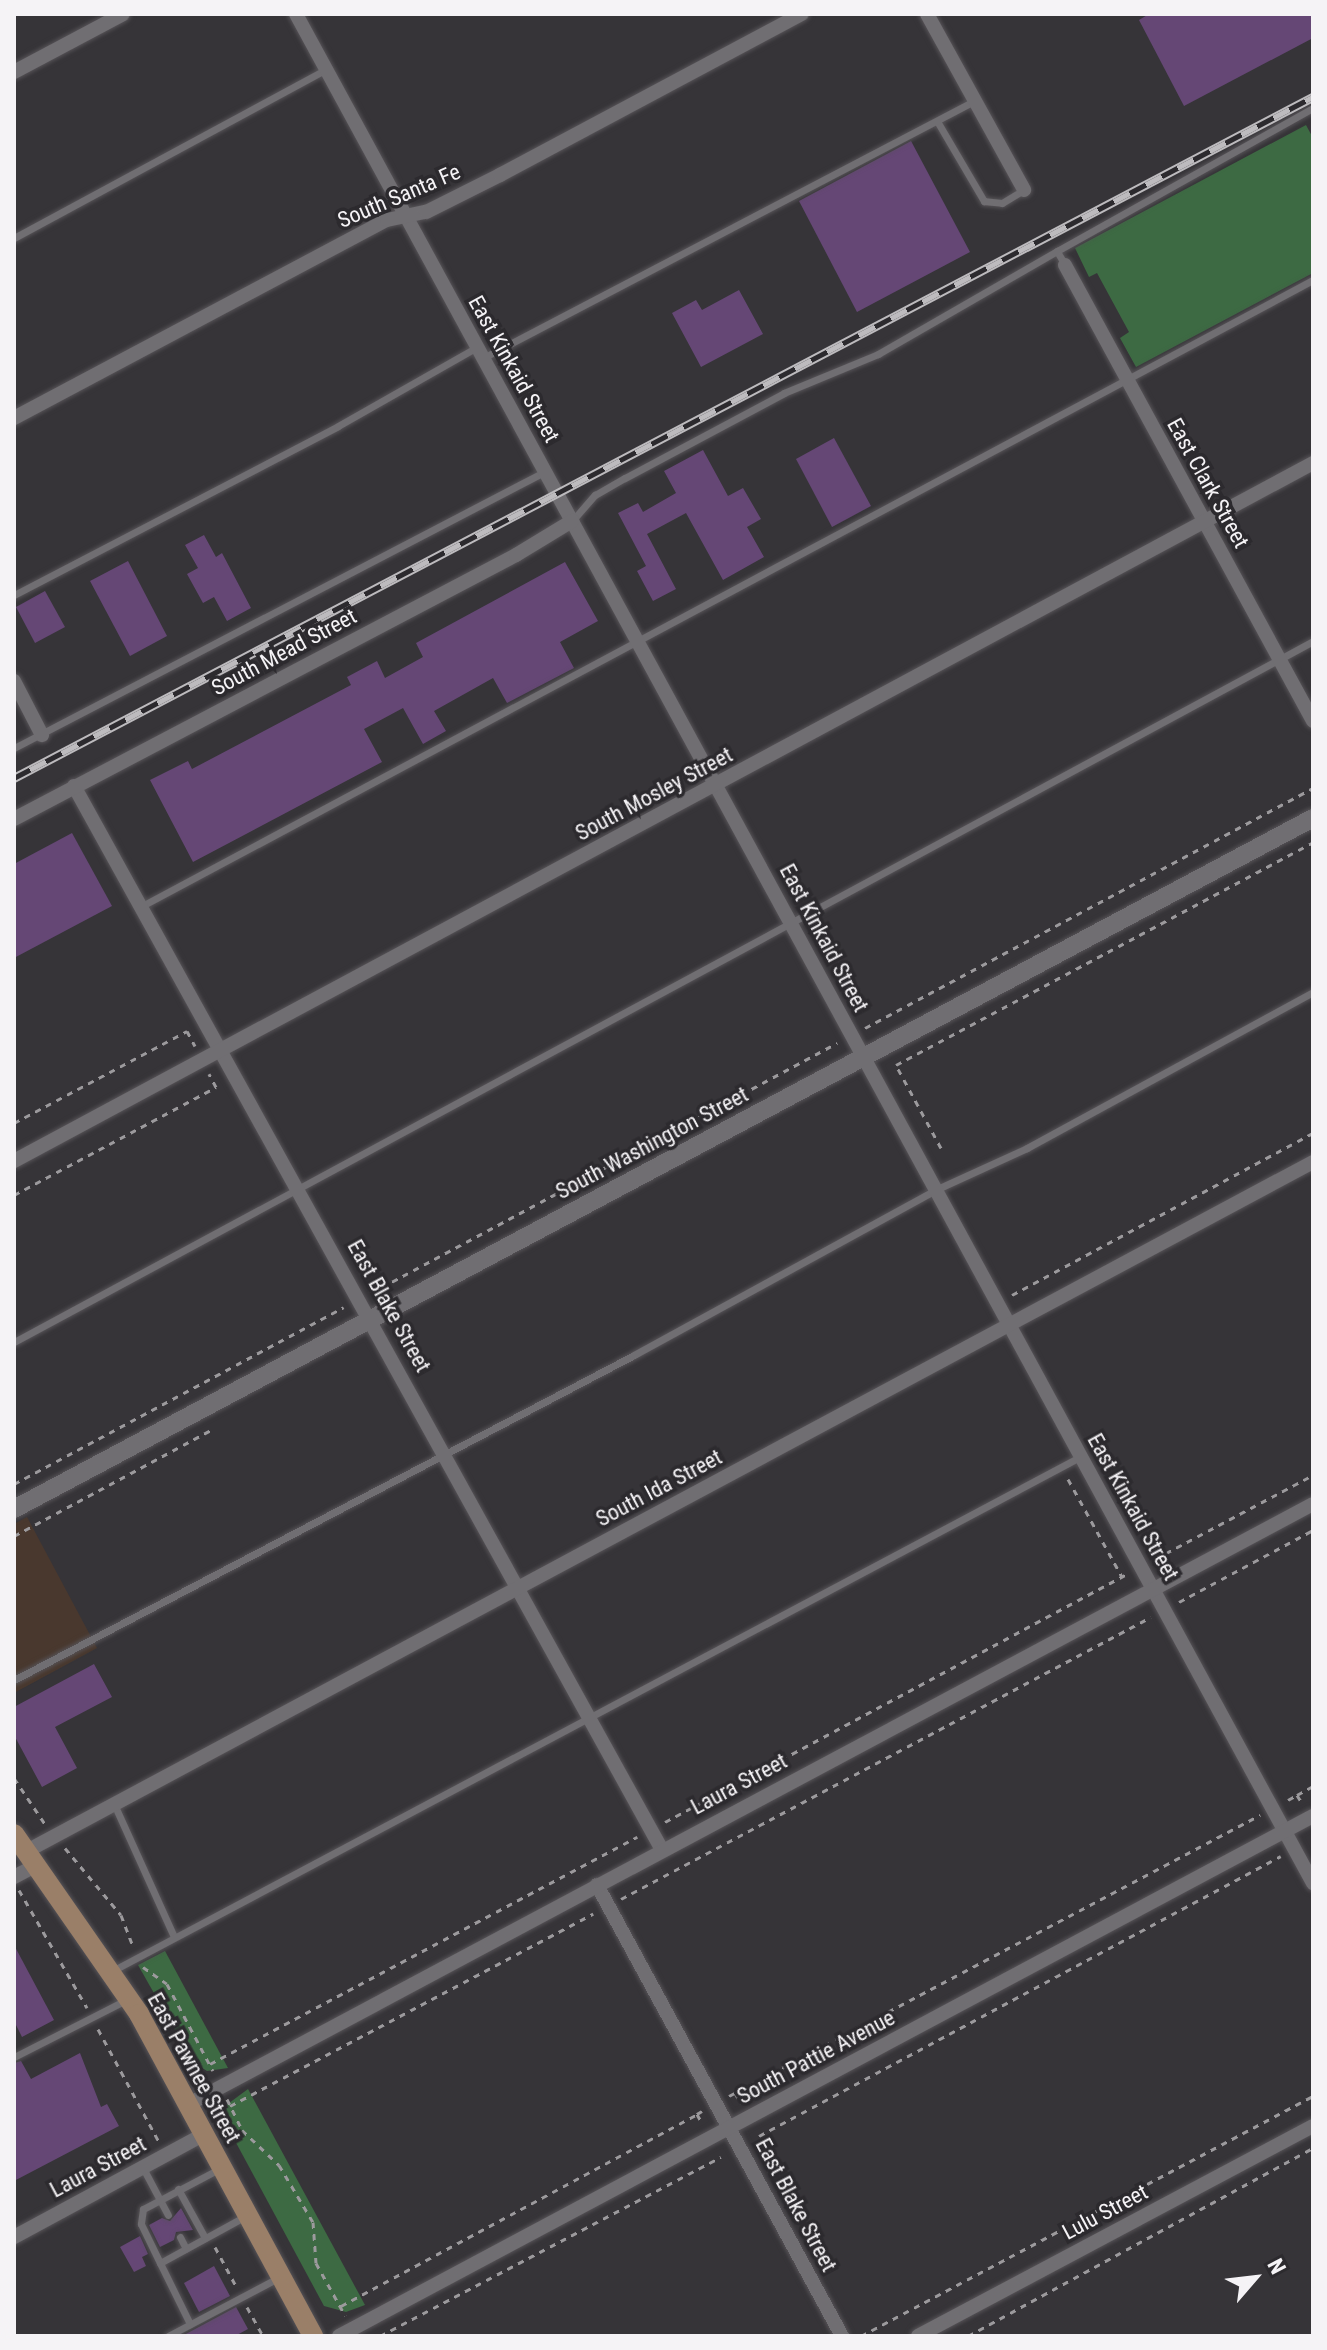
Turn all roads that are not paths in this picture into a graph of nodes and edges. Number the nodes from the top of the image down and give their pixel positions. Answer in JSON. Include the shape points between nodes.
{"nodes":[{"id":1,"x":123,"y":14,"type":"edge"},
{"id":2,"x":296,"y":14,"type":"edge"},
{"id":3,"x":802,"y":14,"type":"edge"},
{"id":4,"x":927,"y":14,"type":"edge"},
{"id":5,"x":326,"y":69,"type":"junction"},
{"id":6,"x":14,"y":72,"type":"edge"},
{"id":7,"x":975,"y":101,"type":"junction"},
{"id":8,"x":1313,"y":108,"type":"edge"},
{"id":9,"x":937,"y":121,"type":"junction"},
{"id":10,"x":1024,"y":190,"type":"joint"},
{"id":11,"x":406,"y":217,"type":"junction"},
{"id":12,"x":14,"y":238,"type":"edge"},
{"id":13,"x":1057,"y":251,"type":"junction"},
{"id":14,"x":1065,"y":265,"type":"joint"},
{"id":15,"x":1313,"y":280,"type":"edge"},
{"id":16,"x":480,"y":352,"type":"junction"},
{"id":17,"x":1127,"y":379,"type":"junction"},
{"id":18,"x":14,"y":418,"type":"edge"},
{"id":19,"x":1313,"y":463,"type":"edge"},
{"id":20,"x":545,"y":472,"type":"junction"},
{"id":21,"x":572,"y":521,"type":"junction"},
{"id":22,"x":1205,"y":522,"type":"junction"},
{"id":23,"x":14,"y":595,"type":"edge"},
{"id":24,"x":1313,"y":641,"type":"edge"},
{"id":25,"x":638,"y":643,"type":"junction"},
{"id":26,"x":1279,"y":659,"type":"junction"},
{"id":27,"x":14,"y":681,"type":"edge"},
{"id":28,"x":1313,"y":721,"type":"edge"},
{"id":29,"x":42,"y":735,"type":"junction"},
{"id":30,"x":14,"y":748,"type":"edge"},
{"id":31,"x":716,"y":785,"type":"junction"},
{"id":32,"x":74,"y":786,"type":"junction"},
{"id":33,"x":1313,"y":818,"type":"edge"},
{"id":34,"x":14,"y":819,"type":"edge"},
{"id":35,"x":140,"y":907,"type":"junction"},
{"id":36,"x":790,"y":922,"type":"junction"},
{"id":37,"x":1313,"y":992,"type":"edge"},
{"id":38,"x":219,"y":1052,"type":"junction"},
{"id":39,"x":864,"y":1058,"type":"junction"},
{"id":40,"x":14,"y":1161,"type":"edge"},
{"id":41,"x":1313,"y":1162,"type":"edge"},
{"id":42,"x":298,"y":1190,"type":"junction"},
{"id":43,"x":935,"y":1190,"type":"junction"},
{"id":44,"x":372,"y":1319,"type":"junction"},
{"id":45,"x":1008,"y":1325,"type":"junction"},
{"id":46,"x":14,"y":1342,"type":"edge"},
{"id":47,"x":446,"y":1454,"type":"junction"},
{"id":48,"x":1080,"y":1457,"type":"junction"},
{"id":49,"x":1313,"y":1504,"type":"edge"},
{"id":50,"x":14,"y":1509,"type":"edge"},
{"id":51,"x":519,"y":1588,"type":"junction"},
{"id":52,"x":1153,"y":1590,"type":"junction"},
{"id":53,"x":14,"y":1680,"type":"edge"},
{"id":54,"x":590,"y":1718,"type":"junction"},
{"id":55,"x":114,"y":1804,"type":"junction"},
{"id":56,"x":1311,"y":1817,"type":"edge"},
{"id":57,"x":1285,"y":1831,"type":"junction"},
{"id":58,"x":662,"y":1850,"type":"junction"},
{"id":59,"x":25,"y":1851,"type":"edge"},
{"id":60,"x":14,"y":1877,"type":"edge"},
{"id":61,"x":1313,"y":1883,"type":"edge"},
{"id":62,"x":597,"y":1885,"type":"junction"},
{"id":63,"x":174,"y":1937,"type":"junction"},
{"id":64,"x":112,"y":1971,"type":"junction"},
{"id":65,"x":129,"y":1998,"type":"junction"},
{"id":66,"x":14,"y":2057,"type":"edge"},
{"id":67,"x":187,"y":2105,"type":"junction"},
{"id":68,"x":1313,"y":2126,"type":"edge"},
{"id":69,"x":729,"y":2128,"type":"junction"},
{"id":70,"x":203,"y":2135,"type":"junction"},
{"id":71,"x":143,"y":2168,"type":"junction"},
{"id":72,"x":221,"y":2168,"type":"junction"},
{"id":73,"x":178,"y":2189,"type":"junction"},
{"id":74,"x":160,"y":2199,"type":"junction"},
{"id":75,"x":168,"y":2215,"type":"dead end"},
{"id":76,"x":247,"y":2215,"type":"junction"},
{"id":77,"x":14,"y":2237,"type":"edge"},
{"id":78,"x":180,"y":2237,"type":"dead end"},
{"id":79,"x":207,"y":2237,"type":"junction"},
{"id":80,"x":186,"y":2249,"type":"junction"},
{"id":81,"x":160,"y":2263,"type":"junction"},
{"id":82,"x":280,"y":2277,"type":"junction"},
{"id":83,"x":190,"y":2324,"type":"junction"},
{"id":84,"x":168,"y":2336,"type":"edge"},
{"id":85,"x":313,"y":2336,"type":"edge"},
{"id":86,"x":339,"y":2336,"type":"edge"},
{"id":87,"x":842,"y":2336,"type":"edge"},
{"id":88,"x":918,"y":2336,"type":"edge"}],
"edges":[{"from":1,"to":6,"type":"street"},
{"from":2,"to":5,"type":"street","name":"East Kinkaid Street"},
{"from":3,"to":11,"type":"street","name":"South Santa Fe","via":[[500,175]]},
{"from":4,"to":7,"type":"street"},
{"from":5,"to":11,"type":"street","name":"East Kinkaid Street"},
{"from":5,"to":12,"type":"lane"},
{"from":7,"to":9,"type":"lane"},
{"from":7,"to":10,"type":"street"},
{"from":8,"to":13,"type":"lane"},
{"from":9,"to":10,"type":"lane","via":[[984,201],[1002,203]]},
{"from":9,"to":16,"type":"lane"},
{"from":11,"to":16,"type":"street","name":"East Kinkaid Street"},
{"from":11,"to":18,"type":"street","name":"South Santa Fe","via":[[387,220]]},
{"from":13,"to":14,"type":"lane"},
{"from":13,"to":21,"type":"lane","via":[[878,354],[784,393],[625,478],[595,495]]},
{"from":14,"to":17,"type":"street","name":"East Clark Street"},
{"from":15,"to":17,"type":"lane"},
{"from":16,"to":20,"type":"street","name":"East Kinkaid Street"},
{"from":16,"to":23,"type":"lane"},
{"from":17,"to":22,"type":"street","name":"East Clark Street"},
{"from":17,"to":25,"type":"lane"},
{"from":19,"to":22,"type":"street","name":"South Mosley Street"},
{"from":20,"to":21,"type":"street","name":"East Kinkaid Street"},
{"from":20,"to":29,"type":"lane"},
{"from":21,"to":25,"type":"street","name":"East Kinkaid Street"},
{"from":21,"to":32,"type":"street","name":"South Mead Street"},
{"from":22,"to":26,"type":"street","name":"East Clark Street"},
{"from":22,"to":31,"type":"street","name":"South Mosley Street"},
{"from":24,"to":26,"type":"lane"},
{"from":25,"to":31,"type":"street","name":"East Kinkaid Street"},
{"from":25,"to":35,"type":"lane"},
{"from":26,"to":28,"type":"street","name":"East Clark Street"},
{"from":26,"to":36,"type":"lane","via":[[931,852]]},
{"from":27,"to":29,"type":"street"},
{"from":29,"to":30,"type":"lane"},
{"from":31,"to":36,"type":"street","name":"East Kinkaid Street"},
{"from":31,"to":38,"type":"street","name":"South Mosley Street"},
{"from":32,"to":34,"type":"street","name":"South Mead Street"},
{"from":32,"to":35,"type":"street","name":"East Blake Street"},
{"from":33,"to":39,"type":"street","name":"South Washington Street"},
{"from":35,"to":38,"type":"street","name":"East Blake Street"},
{"from":36,"to":39,"type":"street","name":"East Kinkaid Street"},
{"from":36,"to":42,"type":"lane"},
{"from":37,"to":43,"type":"lane","via":[[1027,1148]]},
{"from":38,"to":40,"type":"street","name":"South Mosley Street"},
{"from":38,"to":42,"type":"street","name":"East Blake Street"},
{"from":39,"to":43,"type":"street","name":"East Kinkaid Street"},
{"from":39,"to":44,"type":"street","name":"South Washington Street"},
{"from":41,"to":45,"type":"street","name":"South Ida Street"},
{"from":42,"to":44,"type":"street","name":"East Blake Street"},
{"from":42,"to":46,"type":"lane"},
{"from":43,"to":45,"type":"street","name":"East Kinkaid Street"},
{"from":43,"to":47,"type":"lane"},
{"from":44,"to":47,"type":"street","name":"East Blake Street"},
{"from":44,"to":50,"type":"street","name":"South Washington Street"},
{"from":45,"to":48,"type":"street","name":"East Kinkaid Street"},
{"from":45,"to":51,"type":"street","name":"South Ida Street"},
{"from":47,"to":51,"type":"street","name":"East Blake Street"},
{"from":47,"to":53,"type":"lane"},
{"from":48,"to":52,"type":"street","name":"East Kinkaid Street"},
{"from":48,"to":54,"type":"lane"},
{"from":49,"to":52,"type":"street","name":"Laura Street"},
{"from":51,"to":54,"type":"street","name":"East Blake Street"},
{"from":51,"to":55,"type":"street","name":"South Ida Street"},
{"from":52,"to":57,"type":"street","name":"East Kinkaid Street"},
{"from":52,"to":58,"type":"street","name":"Laura Street"},
{"from":54,"to":58,"type":"street","name":"East Blake Street"},
{"from":54,"to":63,"type":"lane"},
{"from":55,"to":59,"type":"street","name":"South Ida Street"},
{"from":55,"to":63,"type":"lane"},
{"from":56,"to":57,"type":"street","name":"South Pattie Avenue"},
{"from":57,"to":61,"type":"street","name":"East Kinkaid Street"},
{"from":57,"to":69,"type":"street","name":"South Pattie Avenue"},
{"from":58,"to":62,"type":"street","name":"Laura Street"},
{"from":59,"to":60,"type":"street","name":"South Ida Street"},
{"from":59,"to":64,"type":"main road","name":"East Pawnee Street"},
{"from":62,"to":67,"type":"street","name":"Laura Street"},
{"from":62,"to":69,"type":"street","name":"East Blake Street"},
{"from":63,"to":64,"type":"lane"},
{"from":64,"to":65,"type":"main road","name":"East Pawnee Street"},
{"from":65,"to":66,"type":"lane"},
{"from":65,"to":67,"type":"main road","name":"East Pawnee Street"},
{"from":67,"to":70,"type":"main road","name":"East Pawnee Street"},
{"from":68,"to":88,"type":"street","name":"Lulu Street"},
{"from":69,"to":86,"type":"street","name":"South Pattie Avenue"},
{"from":69,"to":87,"type":"street","name":"East Blake Street"},
{"from":70,"to":71,"type":"street","name":"Laura Street"},
{"from":70,"to":72,"type":"main road","name":"East Pawnee Street"},
{"from":71,"to":74,"type":"lane"},
{"from":71,"to":77,"type":"street","name":"Laura Street"},
{"from":72,"to":73,"type":"lane"},
{"from":72,"to":76,"type":"main road","name":"East Pawnee Street"},
{"from":73,"to":74,"type":"lane"},
{"from":73,"to":79,"type":"lane"},
{"from":74,"to":75,"type":"lane"},
{"from":74,"to":81,"type":"lane","via":[[143,2209],[140,2218]]},
{"from":76,"to":79,"type":"lane"},
{"from":76,"to":82,"type":"main road","name":"East Pawnee Street"},
{"from":78,"to":80,"type":"lane"},
{"from":79,"to":80,"type":"lane"},
{"from":80,"to":81,"type":"lane"},
{"from":81,"to":83,"type":"lane"},
{"from":82,"to":83,"type":"lane"},
{"from":82,"to":85,"type":"main road","name":"East Pawnee Street"},
{"from":83,"to":84,"type":"lane"}]}
